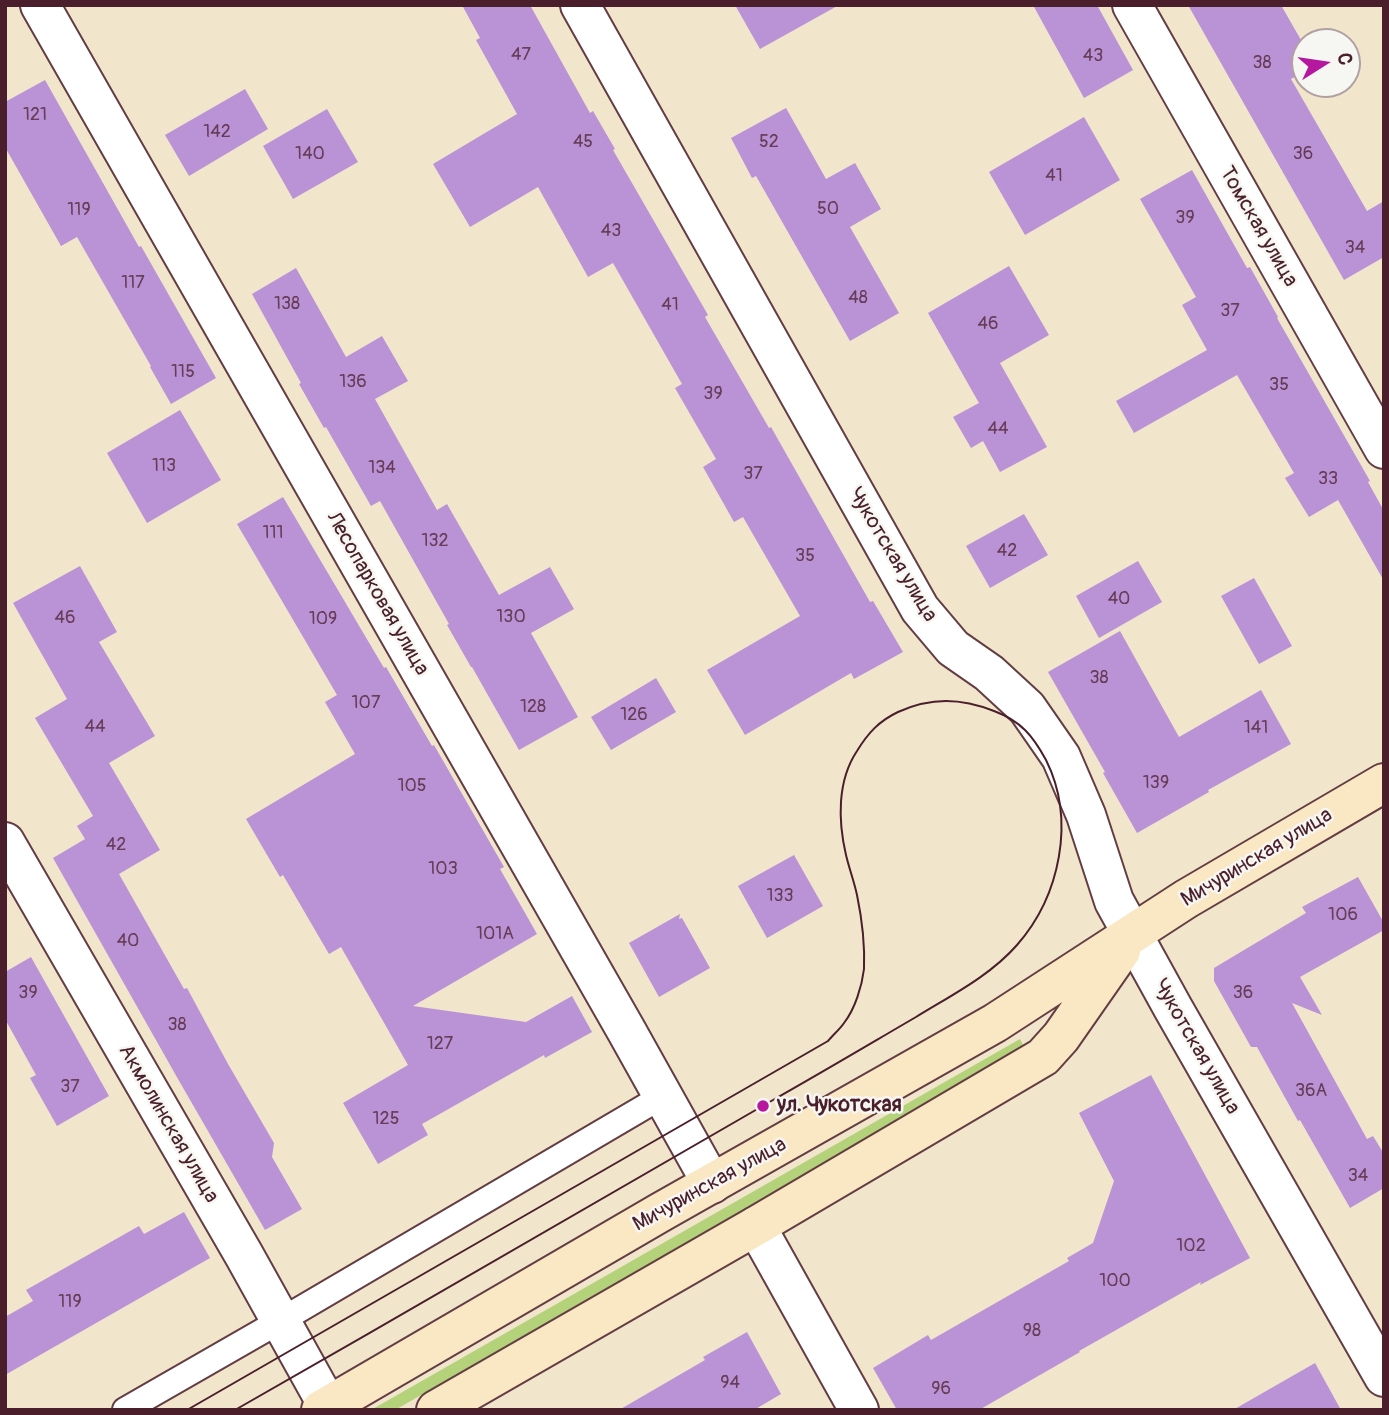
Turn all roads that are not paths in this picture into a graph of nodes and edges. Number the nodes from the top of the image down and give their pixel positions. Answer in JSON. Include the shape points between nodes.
{"nodes":[{"id":1,"x":40,"y":5,"type":"edge"},
{"id":2,"x":580,"y":5,"type":"edge"},
{"id":3,"x":1132,"y":5,"type":"edge"},
{"id":4,"x":1384,"y":449,"type":"edge"},
{"id":5,"x":1384,"y":783,"type":"edge"},
{"id":6,"x":5,"y":842,"type":"edge"},
{"id":7,"x":1132,"y":935,"type":"junction"},
{"id":8,"x":663,"y":1096,"type":"junction"},
{"id":9,"x":712,"y":1184,"type":"junction"},
{"id":10,"x":756,"y":1226,"type":"junction"},
{"id":11,"x":280,"y":1321,"type":"junction"},
{"id":12,"x":1384,"y":1377,"type":"edge"},
{"id":13,"x":325,"y":1408,"type":"edge"},
{"id":14,"x":125,"y":1410,"type":"edge"},
{"id":15,"x":436,"y":1410,"type":"edge"},
{"id":16,"x":859,"y":1410,"type":"edge"}],
"edges":[{"from":1,"to":8,"type":"street","name":"Лесопарковая улица"},
{"from":2,"to":7,"type":"street","name":"Чукотская улица","via":[[920,609],[953,648],[1027,708],[1061,757],[1114,901]]},
{"from":3,"to":4,"type":"street","name":"Томская улица"},
{"from":5,"to":7,"type":"main road","name":"Мичуринская улица"},
{"from":6,"to":11,"type":"street","name":"Акмолинская улица"},
{"from":7,"to":9,"type":"main road","name":"Мичуринская улица","via":[[995,1023]]},
{"from":7,"to":10,"type":"main road","name":"Мичуринская улица","via":[[1043,1058]]},
{"from":7,"to":12,"type":"street","name":"Чукотская улица"},
{"from":8,"to":9,"type":"street","name":"Лесопарковая улица"},
{"from":8,"to":11,"type":"lane"},
{"from":9,"to":13,"type":"main road","name":"Мичуринская улица"},
{"from":10,"to":15,"type":"main road","name":"Мичуринская улица"},
{"from":10,"to":16,"type":"street"},
{"from":11,"to":13,"type":"street","name":"Акмолинская улица"},
{"from":11,"to":14,"type":"lane"}]}
